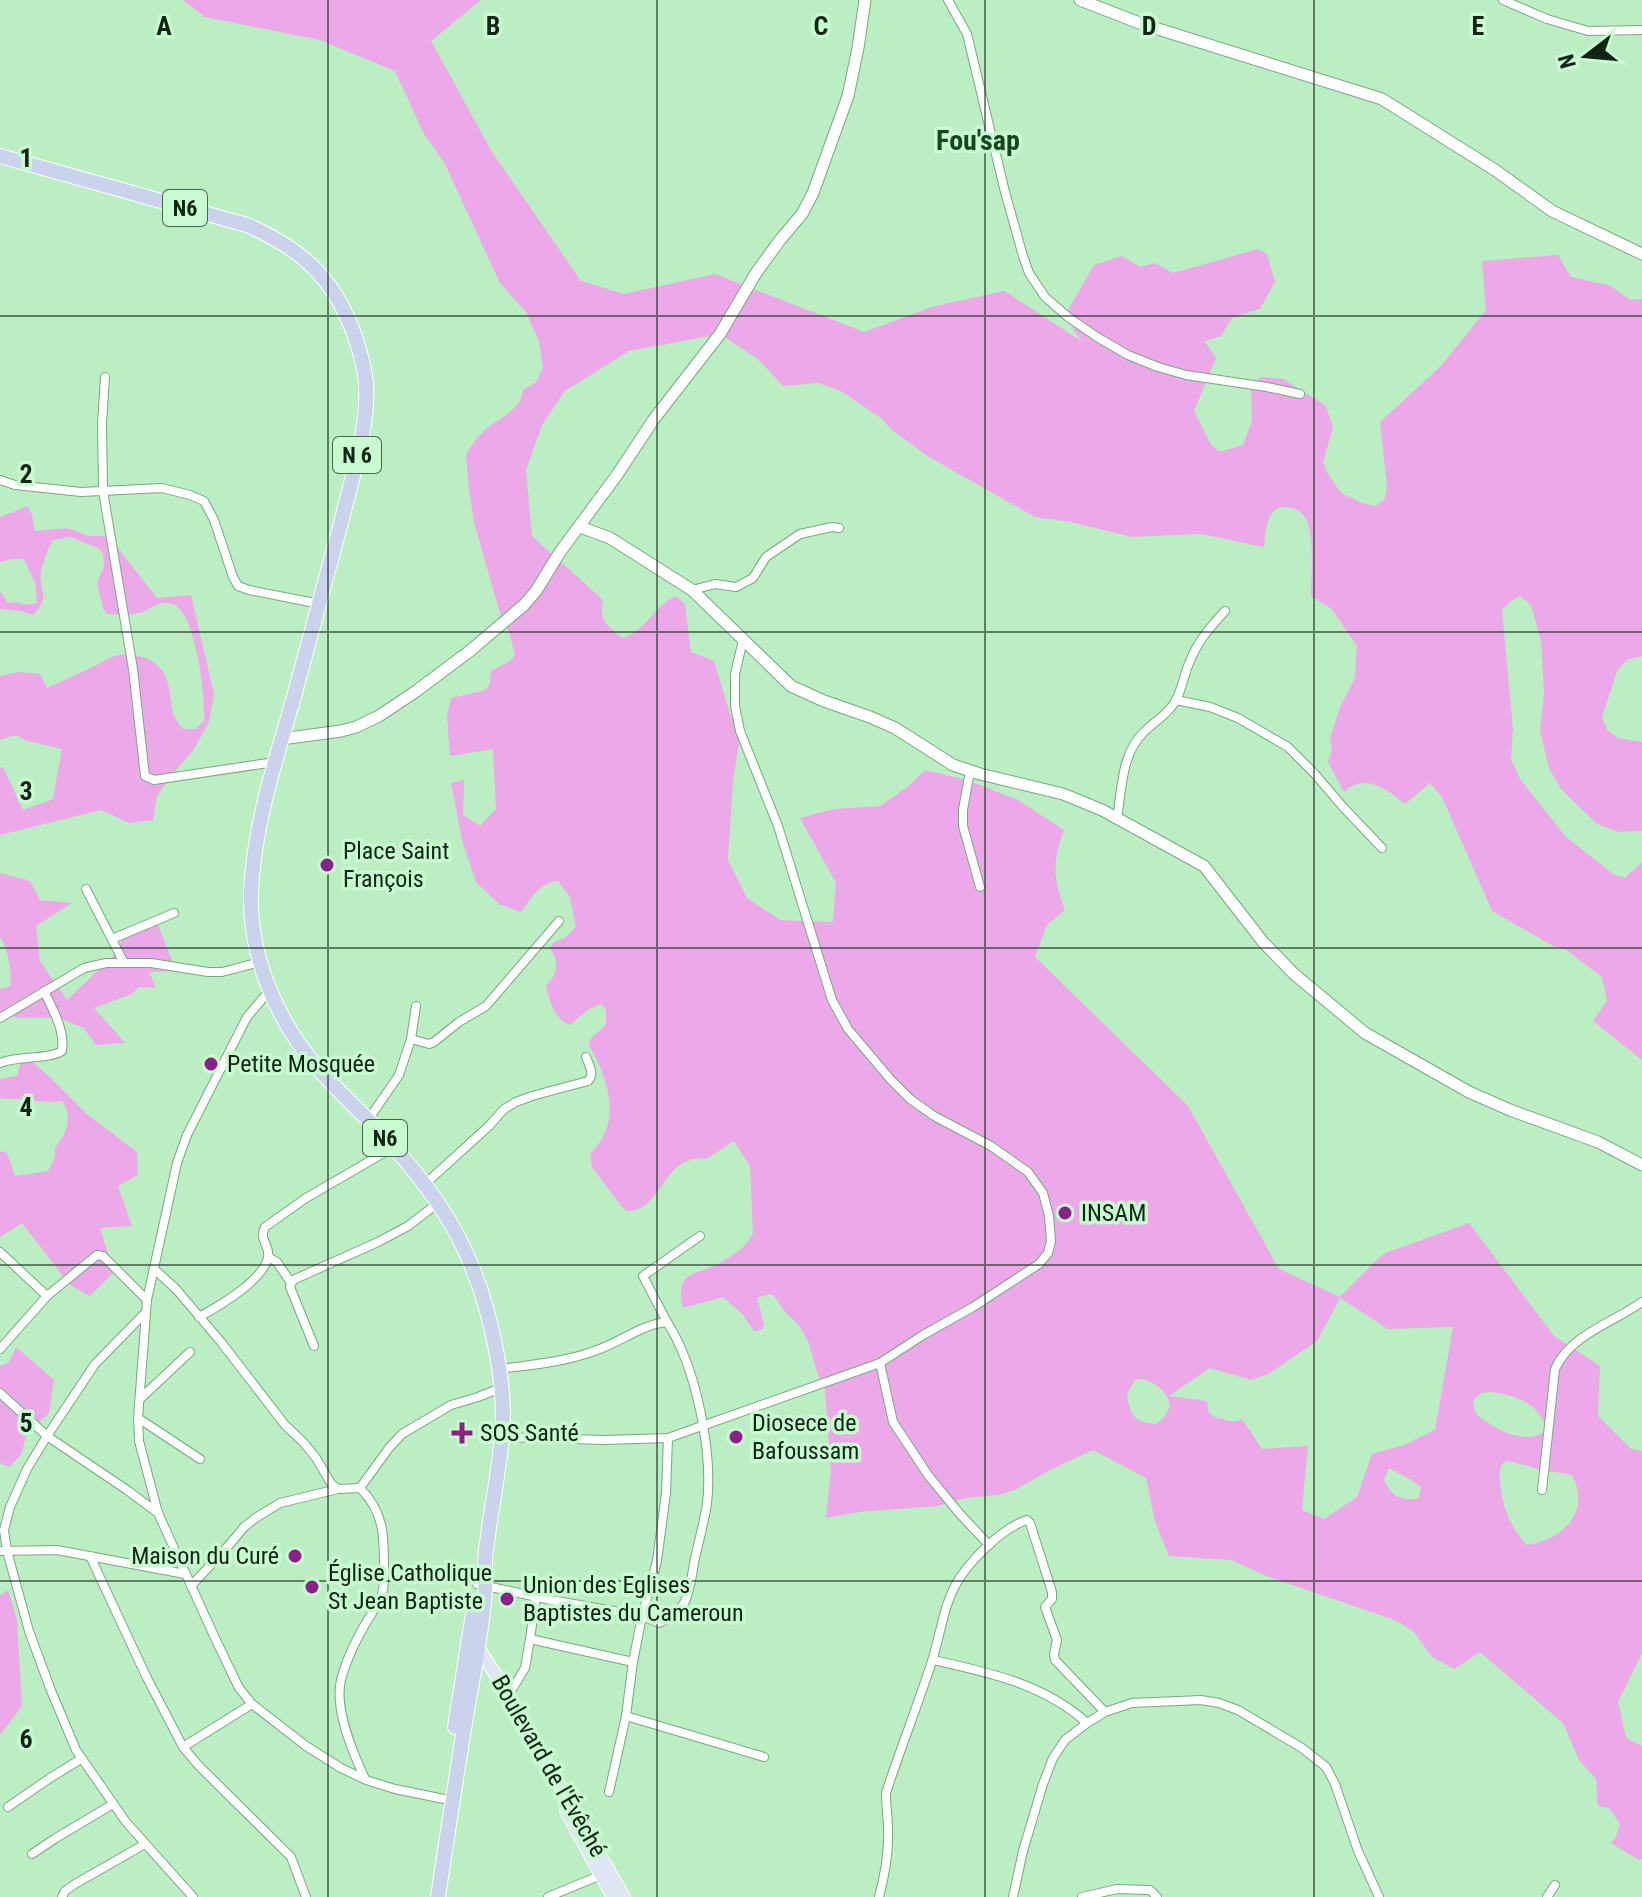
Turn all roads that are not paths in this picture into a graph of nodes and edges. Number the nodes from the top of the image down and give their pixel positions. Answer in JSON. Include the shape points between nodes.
{"nodes":[{"id":1,"x":865,"y":0,"type":"edge"},
{"id":2,"x":948,"y":0,"type":"edge"},
{"id":3,"x":1080,"y":0,"type":"edge"},
{"id":4,"x":1503,"y":0,"type":"edge"},
{"id":5,"x":1642,"y":30,"type":"edge"},
{"id":6,"x":0,"y":156,"type":"edge"},
{"id":7,"x":1642,"y":254,"type":"edge"},
{"id":8,"x":343,"y":306,"type":"joint"},
{"id":9,"x":105,"y":377,"type":"dead end"},
{"id":10,"x":1300,"y":394,"type":"dead end"},
{"id":11,"x":0,"y":480,"type":"edge"},
{"id":12,"x":103,"y":491,"type":"junction"},
{"id":13,"x":580,"y":527,"type":"junction"},
{"id":14,"x":839,"y":528,"type":"dead end"},
{"id":15,"x":692,"y":590,"type":"junction"},
{"id":16,"x":320,"y":604,"type":"junction"},
{"id":17,"x":1225,"y":611,"type":"dead end"},
{"id":18,"x":743,"y":640,"type":"junction"},
{"id":19,"x":1176,"y":700,"type":"junction"},
{"id":20,"x":281,"y":739,"type":"junction"},
{"id":21,"x":276,"y":762,"type":"junction"},
{"id":22,"x":970,"y":771,"type":"junction"},
{"id":23,"x":1117,"y":819,"type":"junction"},
{"id":24,"x":1382,"y":848,"type":"dead end"},
{"id":25,"x":980,"y":887,"type":"dead end"},
{"id":26,"x":86,"y":889,"type":"dead end"},
{"id":27,"x":174,"y":913,"type":"dead end"},
{"id":28,"x":559,"y":921,"type":"dead end"},
{"id":29,"x":112,"y":939,"type":"junction"},
{"id":30,"x":260,"y":962,"type":"junction"},
{"id":31,"x":124,"y":963,"type":"junction"},
{"id":32,"x":44,"y":991,"type":"junction"},
{"id":33,"x":269,"y":991,"type":"junction"},
{"id":34,"x":416,"y":1006,"type":"dead end"},
{"id":35,"x":0,"y":1018,"type":"edge"},
{"id":36,"x":411,"y":1039,"type":"junction"},
{"id":37,"x":586,"y":1057,"type":"dead end"},
{"id":38,"x":0,"y":1063,"type":"edge"},
{"id":39,"x":368,"y":1120,"type":"junction"},
{"id":40,"x":394,"y":1147,"type":"junction"},
{"id":41,"x":1642,"y":1165,"type":"edge"},
{"id":42,"x":425,"y":1184,"type":"junction"},
{"id":43,"x":438,"y":1203,"type":"junction"},
{"id":44,"x":700,"y":1236,"type":"dead end"},
{"id":45,"x":0,"y":1252,"type":"edge"},
{"id":46,"x":268,"y":1257,"type":"junction"},
{"id":47,"x":154,"y":1269,"type":"junction"},
{"id":48,"x":291,"y":1283,"type":"junction"},
{"id":49,"x":47,"y":1296,"type":"junction"},
{"id":50,"x":147,"y":1300,"type":"junction"},
{"id":51,"x":1642,"y":1302,"type":"edge"},
{"id":52,"x":146,"y":1312,"type":"junction"},
{"id":53,"x":199,"y":1317,"type":"junction"},
{"id":54,"x":667,"y":1322,"type":"junction"},
{"id":55,"x":314,"y":1346,"type":"dead end"},
{"id":56,"x":0,"y":1349,"type":"edge"},
{"id":57,"x":190,"y":1352,"type":"dead end"},
{"id":58,"x":880,"y":1363,"type":"junction"},
{"id":59,"x":498,"y":1369,"type":"junction"},
{"id":60,"x":501,"y":1388,"type":"junction"},
{"id":61,"x":0,"y":1393,"type":"edge"},
{"id":62,"x":140,"y":1398,"type":"junction"},
{"id":63,"x":138,"y":1418,"type":"junction"},
{"id":64,"x":702,"y":1425,"type":"junction"},
{"id":65,"x":47,"y":1436,"type":"junction"},
{"id":66,"x":502,"y":1437,"type":"junction"},
{"id":67,"x":668,"y":1438,"type":"junction"},
{"id":68,"x":200,"y":1459,"type":"dead end"},
{"id":69,"x":360,"y":1488,"type":"junction"},
{"id":70,"x":339,"y":1489,"type":"junction"},
{"id":71,"x":1542,"y":1490,"type":"dead end"},
{"id":72,"x":158,"y":1513,"type":"junction"},
{"id":73,"x":989,"y":1545,"type":"junction"},
{"id":74,"x":3,"y":1551,"type":"edge"},
{"id":75,"x":90,"y":1556,"type":"junction"},
{"id":76,"x":185,"y":1574,"type":"junction"},
{"id":77,"x":482,"y":1585,"type":"junction"},
{"id":78,"x":191,"y":1586,"type":"junction"},
{"id":79,"x":536,"y":1597,"type":"junction"},
{"id":80,"x":642,"y":1616,"type":"junction"},
{"id":81,"x":530,"y":1639,"type":"junction"},
{"id":82,"x":473,"y":1647,"type":"junction"},
{"id":83,"x":933,"y":1660,"type":"junction"},
{"id":84,"x":633,"y":1662,"type":"junction"},
{"id":85,"x":508,"y":1696,"type":"junction"},
{"id":86,"x":252,"y":1704,"type":"junction"},
{"id":87,"x":1105,"y":1712,"type":"junction"},
{"id":88,"x":626,"y":1716,"type":"junction"},
{"id":89,"x":1087,"y":1723,"type":"junction"},
{"id":90,"x":183,"y":1747,"type":"junction"},
{"id":91,"x":764,"y":1757,"type":"dead end"},
{"id":92,"x":81,"y":1759,"type":"junction"},
{"id":93,"x":366,"y":1780,"type":"junction"},
{"id":94,"x":556,"y":1785,"type":"junction"},
{"id":95,"x":609,"y":1792,"type":"dead end"},
{"id":96,"x":448,"y":1799,"type":"junction"},
{"id":97,"x":113,"y":1804,"type":"junction"},
{"id":98,"x":8,"y":1807,"type":"dead end"},
{"id":99,"x":145,"y":1844,"type":"junction"},
{"id":100,"x":32,"y":1854,"type":"dead end"},
{"id":101,"x":601,"y":1875,"type":"junction"},
{"id":102,"x":1555,"y":1885,"type":"dead end"},
{"id":103,"x":62,"y":1897,"type":"edge"},
{"id":104,"x":193,"y":1897,"type":"edge"},
{"id":105,"x":306,"y":1897,"type":"edge"},
{"id":106,"x":429,"y":1897,"type":"edge"},
{"id":107,"x":438,"y":1897,"type":"edge"},
{"id":108,"x":548,"y":1897,"type":"edge"},
{"id":109,"x":613,"y":1897,"type":"edge"},
{"id":110,"x":624,"y":1897,"type":"edge"},
{"id":111,"x":879,"y":1897,"type":"edge"},
{"id":112,"x":1013,"y":1897,"type":"edge"},
{"id":113,"x":1082,"y":1897,"type":"edge"},
{"id":114,"x":1157,"y":1897,"type":"edge"},
{"id":115,"x":1379,"y":1897,"type":"edge"},
{"id":116,"x":1547,"y":1897,"type":"edge"}],
"edges":[{"from":1,"to":13,"type":"street","via":[[848,96],[802,214]]},
{"from":2,"to":10,"type":"street","via":[[967,34],[1019,243],[1029,273],[1045,297],[1097,337],[1158,367]]},
{"from":3,"to":7,"type":"street","via":[[1382,99],[1552,211]]},
{"from":4,"to":5,"type":"street","via":[[1588,31]]},
{"from":6,"to":8,"type":"highway","number":"N6","via":[[266,233],[313,267]]},
{"from":8,"to":16,"type":"highway","number":"N 6","via":[[362,358],[366,405]]},
{"from":9,"to":12,"type":"street"},
{"from":11,"to":12,"type":"street","via":[[51,490]]},
{"from":12,"to":16,"type":"street","via":[[162,488],[204,501],[238,586]]},
{"from":12,"to":21,"type":"street","via":[[145,776],[154,780]]},
{"from":13,"to":15,"type":"street","via":[[610,538]]},
{"from":13,"to":20,"type":"street","via":[[524,605],[415,692],[356,727]]},
{"from":14,"to":15,"type":"street","via":[[800,534],[736,587],[715,584]]},
{"from":15,"to":18,"type":"street"},
{"from":16,"to":20,"type":"highway"},
{"from":17,"to":19,"type":"street","via":[[1190,659]]},
{"from":18,"to":22,"type":"street","via":[[791,686],[895,728]]},
{"from":18,"to":58,"type":"street","via":[[735,674],[740,731],[778,826],[832,1000],[855,1038],[910,1099],[1028,1172],[1043,1193],[1049,1216],[1051,1241],[1039,1264]]},
{"from":19,"to":23,"type":"street","via":[[1131,747]]},
{"from":19,"to":24,"type":"street","via":[[1238,718],[1288,747]]},
{"from":20,"to":21,"type":"highway"},
{"from":21,"to":30,"type":"highway","via":[[259,827],[251,893]]},
{"from":22,"to":23,"type":"street","via":[[1063,794]]},
{"from":22,"to":25,"type":"street","via":[[963,826]]},
{"from":23,"to":41,"type":"street","via":[[1204,866],[1263,942],[1365,1033],[1469,1092],[1598,1142]]},
{"from":26,"to":29,"type":"street"},
{"from":27,"to":29,"type":"street"},
{"from":28,"to":36,"type":"street","via":[[486,1006],[434,1042]]},
{"from":29,"to":31,"type":"street"},
{"from":30,"to":31,"type":"street","via":[[222,972]]},
{"from":30,"to":33,"type":"highway"},
{"from":31,"to":32,"type":"street","via":[[84,968]]},
{"from":32,"to":35,"type":"street"},
{"from":32,"to":38,"type":"street","via":[[62,1035],[62,1051]]},
{"from":33,"to":39,"type":"highway","number":"N6","via":[[311,1059]]},
{"from":33,"to":47,"type":"street","via":[[247,1017],[187,1135]]},
{"from":34,"to":36,"type":"street"},
{"from":36,"to":39,"type":"street","via":[[399,1075]]},
{"from":37,"to":42,"type":"street","via":[[592,1073],[588,1081],[504,1109]]},
{"from":39,"to":40,"type":"highway","number":"N6"},
{"from":40,"to":42,"type":"highway","number":"N6"},
{"from":40,"to":46,"type":"street","via":[[275,1218],[262,1232]]},
{"from":42,"to":43,"type":"highway","number":"N6"},
{"from":43,"to":48,"type":"street","via":[[408,1226]]},
{"from":43,"to":59,"type":"highway","number":"N6","via":[[474,1270]]},
{"from":44,"to":54,"type":"street","via":[[643,1276]]},
{"from":45,"to":49,"type":"street"},
{"from":46,"to":48,"type":"street"},
{"from":46,"to":53,"type":"street","via":[[243,1288]]},
{"from":47,"to":50,"type":"street"},
{"from":47,"to":53,"type":"street"},
{"from":48,"to":55,"type":"street"},
{"from":49,"to":50,"type":"street","via":[[97,1255]]},
{"from":49,"to":56,"type":"street"},
{"from":50,"to":52,"type":"street"},
{"from":51,"to":71,"type":"street","via":[[1560,1357]]},
{"from":52,"to":62,"type":"street"},
{"from":52,"to":65,"type":"street","via":[[95,1364]]},
{"from":53,"to":70,"type":"street"},
{"from":54,"to":59,"type":"street","via":[[596,1351]]},
{"from":54,"to":64,"type":"street","via":[[688,1366]]},
{"from":57,"to":62,"type":"street"},
{"from":58,"to":64,"type":"street"},
{"from":58,"to":73,"type":"street","via":[[893,1422],[928,1475]]},
{"from":59,"to":60,"type":"highway","number":"N6"},
{"from":60,"to":66,"type":"highway","number":"N6"},
{"from":60,"to":69,"type":"street","via":[[451,1405],[402,1434]]},
{"from":61,"to":65,"type":"street"},
{"from":62,"to":63,"type":"street"},
{"from":63,"to":68,"type":"street"},
{"from":63,"to":72,"type":"street"},
{"from":64,"to":67,"type":"street"},
{"from":64,"to":80,"type":"street","via":[[707,1506],[688,1591],[673,1618],[659,1623]]},
{"from":65,"to":72,"type":"street"},
{"from":65,"to":74,"type":"street","via":[[10,1507]]},
{"from":66,"to":67,"type":"street"},
{"from":66,"to":77,"type":"highway","number":"N6"},
{"from":67,"to":80,"type":"street","via":[[661,1534]]},
{"from":69,"to":70,"type":"street"},
{"from":69,"to":93,"type":"street","via":[[376,1508],[382,1527],[384,1583],[340,1682],[340,1703]]},
{"from":70,"to":78,"type":"street","via":[[280,1503],[257,1517]]},
{"from":72,"to":76,"type":"street"},
{"from":73,"to":83,"type":"street","via":[[957,1583]]},
{"from":73,"to":87,"type":"street","via":[[1019,1523],[1030,1523],[1052,1592],[1045,1607],[1057,1640],[1055,1660]]},
{"from":74,"to":75,"type":"street","via":[[57,1550]]},
{"from":74,"to":92,"type":"street","via":[[39,1660]]},
{"from":75,"to":76,"type":"street"},
{"from":75,"to":90,"type":"street"},
{"from":76,"to":78,"type":"street"},
{"from":77,"to":79,"type":"street"},
{"from":77,"to":82,"type":"highway","number":"N6"},
{"from":78,"to":86,"type":"street","via":[[239,1688]]},
{"from":79,"to":80,"type":"street"},
{"from":79,"to":81,"type":"street"},
{"from":80,"to":84,"type":"street"},
{"from":81,"to":84,"type":"street"},
{"from":81,"to":85,"type":"street","via":[[525,1668]]},
{"from":82,"to":85,"type":"main road","name":"Boulevard de l'Évêché"},
{"from":82,"to":94,"type":"main road","name":"Boulevard de l'Évêché"},
{"from":82,"to":96,"type":"highway","number":"N6"},
{"from":83,"to":89,"type":"street","via":[[1017,1682],[1064,1703]]},
{"from":83,"to":111,"type":"street","via":[[886,1793],[889,1835]]},
{"from":84,"to":88,"type":"street"},
{"from":85,"to":94,"type":"main road","name":"Boulevard de l'Évêché"},
{"from":86,"to":90,"type":"street"},
{"from":86,"to":93,"type":"street","via":[[306,1746]]},
{"from":87,"to":89,"type":"street"},
{"from":87,"to":115,"type":"street","via":[[1141,1702],[1209,1700],[1238,1710],[1302,1748],[1330,1774]]},
{"from":88,"to":91,"type":"street"},
{"from":88,"to":95,"type":"street"},
{"from":89,"to":112,"type":"street","via":[[1053,1758]]},
{"from":90,"to":105,"type":"street","via":[[291,1857]]},
{"from":92,"to":97,"type":"street"},
{"from":92,"to":98,"type":"street"},
{"from":93,"to":96,"type":"street"},
{"from":94,"to":101,"type":"main road","name":"Boulevard de l'Évêché"},
{"from":94,"to":110,"type":"main road","name":"Boulevard de l'Évêché"},
{"from":96,"to":106,"type":"highway","number":"N6"},
{"from":96,"to":107,"type":"highway","number":"N6"},
{"from":97,"to":99,"type":"street"},
{"from":97,"to":100,"type":"street"},
{"from":99,"to":103,"type":"street"},
{"from":99,"to":104,"type":"street"},
{"from":101,"to":108,"type":"street"},
{"from":101,"to":109,"type":"main road","name":"Boulevard de l'Évêché"},
{"from":102,"to":116,"type":"street"},
{"from":113,"to":114,"type":"street","via":[[1122,1889],[1150,1890]]}]}
